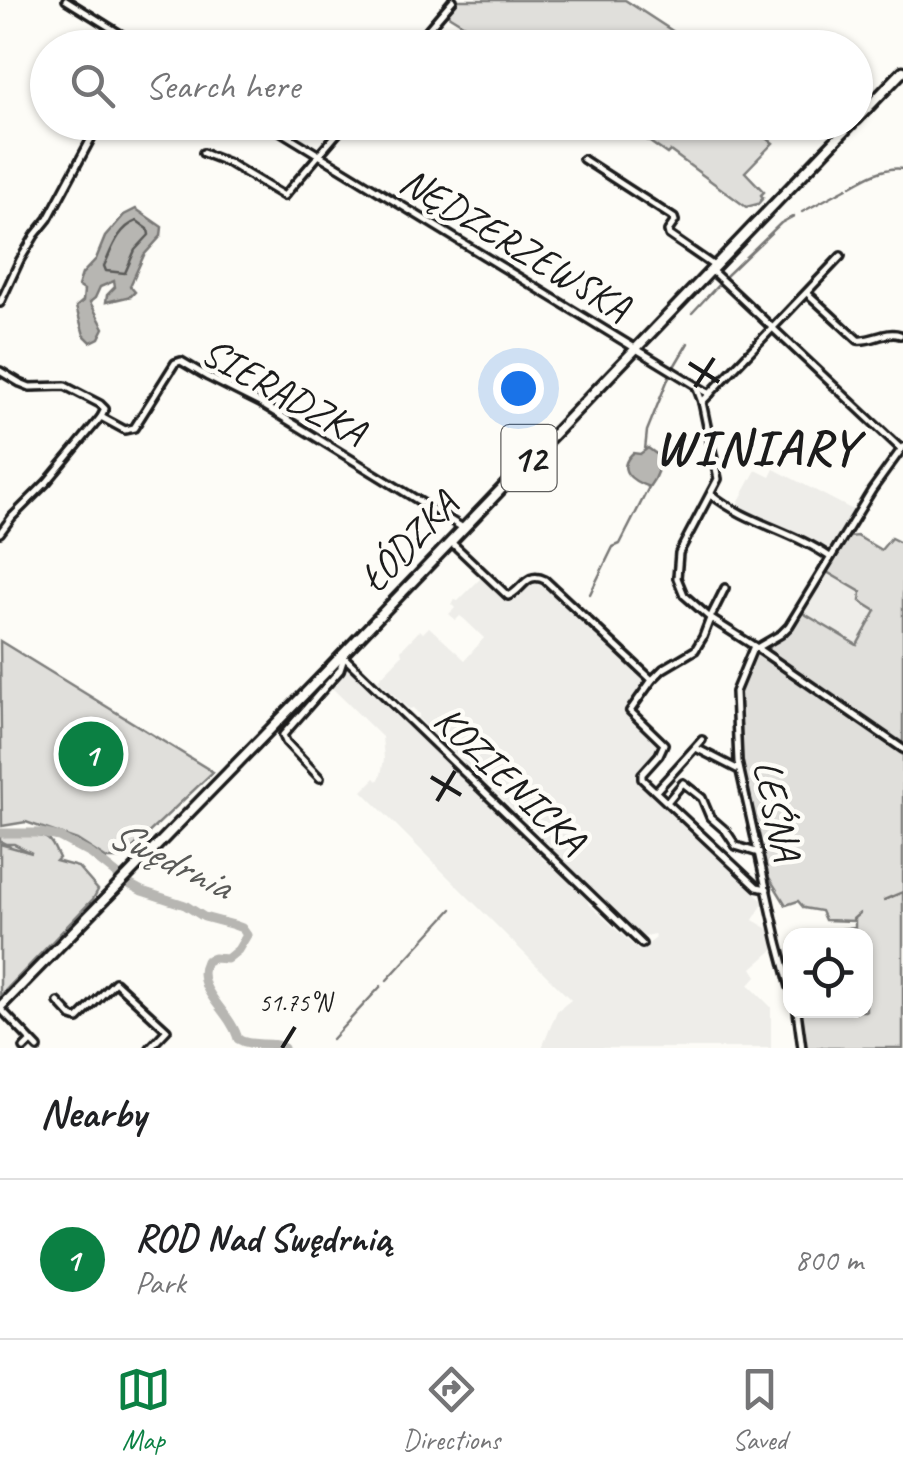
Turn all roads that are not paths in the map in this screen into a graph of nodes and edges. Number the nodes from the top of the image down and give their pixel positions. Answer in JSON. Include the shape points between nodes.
{"nodes":[{"id":1,"x":66,"y":0,"type":"edge"},
{"id":2,"x":453,"y":0,"type":"edge"},
{"id":3,"x":114,"y":30,"type":"edge"},
{"id":4,"x":427,"y":30,"type":"edge"},
{"id":5,"x":903,"y":70,"type":"edge"},
{"id":6,"x":873,"y":101,"type":"edge"},
{"id":7,"x":90,"y":140,"type":"edge"},
{"id":8,"x":294,"y":140,"type":"edge"},
{"id":9,"x":332,"y":140,"type":"edge"},
{"id":10,"x":836,"y":140,"type":"edge"},
{"id":11,"x":204,"y":153,"type":"dead end"},
{"id":12,"x":319,"y":155,"type":"junction"},
{"id":13,"x":584,"y":158,"type":"dead end"},
{"id":14,"x":841,"y":256,"type":"dead end"},
{"id":15,"x":712,"y":268,"type":"junction"},
{"id":16,"x":806,"y":293,"type":"junction"},
{"id":17,"x":0,"y":303,"type":"edge"},
{"id":18,"x":773,"y":328,"type":"junction"},
{"id":19,"x":902,"y":335,"type":"edge"},
{"id":20,"x":636,"y":348,"type":"junction"},
{"id":21,"x":0,"y":371,"type":"edge"},
{"id":22,"x":694,"y":383,"type":"junction"},
{"id":23,"x":710,"y":394,"type":"junction"},
{"id":24,"x":702,"y":402,"type":"junction"},
{"id":25,"x":101,"y":417,"type":"junction"},
{"id":26,"x":902,"y":448,"type":"edge"},
{"id":27,"x":711,"y":494,"type":"junction"},
{"id":28,"x":462,"y":528,"type":"junction"},
{"id":29,"x":0,"y":533,"type":"edge"},
{"id":30,"x":450,"y":542,"type":"junction"},
{"id":31,"x":830,"y":557,"type":"junction"},
{"id":32,"x":725,"y":588,"type":"dead end"},
{"id":33,"x":710,"y":618,"type":"junction"},
{"id":34,"x":756,"y":647,"type":"junction"},
{"id":35,"x":343,"y":656,"type":"junction"},
{"id":36,"x":652,"y":680,"type":"junction"},
{"id":37,"x":702,"y":740,"type":"dead end"},
{"id":38,"x":696,"y":748,"type":"junction"},
{"id":39,"x":903,"y":748,"type":"edge"},
{"id":40,"x":739,"y":769,"type":"junction"},
{"id":41,"x":320,"y":778,"type":"dead end"},
{"id":42,"x":656,"y":791,"type":"junction"},
{"id":43,"x":667,"y":802,"type":"junction"},
{"id":44,"x":759,"y":853,"type":"junction"},
{"id":45,"x":766,"y":888,"type":"junction"},
{"id":46,"x":642,"y":944,"type":"dead end"},
{"id":47,"x":783,"y":957,"type":"edge"},
{"id":48,"x":58,"y":1002,"type":"dead end"},
{"id":49,"x":1,"y":1011,"type":"edge"},
{"id":50,"x":799,"y":1018,"type":"edge"},
{"id":51,"x":31,"y":1041,"type":"junction"},
{"id":52,"x":24,"y":1048,"type":"edge"},
{"id":53,"x":38,"y":1048,"type":"edge"},
{"id":54,"x":150,"y":1048,"type":"edge"},
{"id":55,"x":802,"y":1048,"type":"edge"}],
"edges":[{"from":1,"to":3,"type":"street"},
{"from":2,"to":4,"type":"street"},
{"from":5,"to":6,"type":"main road","name":"ŁÓDZKA","number":"12"},
{"from":7,"to":17,"type":"street"},
{"from":8,"to":12,"type":"street","name":"NĘDZERZEWSKA"},
{"from":9,"to":12,"type":"street"},
{"from":10,"to":15,"type":"main road","name":"ŁÓDZKA","number":"12"},
{"from":11,"to":12,"type":"street","via":[[284,196]]},
{"from":12,"to":20,"type":"street","name":"NĘDZERZEWSKA"},
{"from":13,"to":15,"type":"street","via":[[674,218],[669,235]]},
{"from":14,"to":16,"type":"street"},
{"from":15,"to":18,"type":"street"},
{"from":15,"to":20,"type":"main road","name":"ŁÓDZKA","number":"12"},
{"from":16,"to":18,"type":"street"},
{"from":16,"to":19,"type":"street","via":[[858,340]]},
{"from":18,"to":23,"type":"street"},
{"from":18,"to":26,"type":"street"},
{"from":20,"to":22,"type":"street","name":"NĘDZERZEWSKA"},
{"from":20,"to":28,"type":"main road","name":"ŁÓDZKA","number":"12"},
{"from":21,"to":25,"type":"street","via":[[25,385],[75,390],[103,407]]},
{"from":22,"to":23,"type":"street","name":"NĘDZERZEWSKA"},
{"from":22,"to":24,"type":"street"},
{"from":23,"to":24,"type":"street"},
{"from":24,"to":27,"type":"street","via":[[718,476]]},
{"from":25,"to":28,"type":"street","name":"SIERADZKA","via":[[134,428],[181,361]]},
{"from":25,"to":29,"type":"street"},
{"from":26,"to":31,"type":"street"},
{"from":27,"to":31,"type":"street"},
{"from":27,"to":33,"type":"street","via":[[676,568],[685,597]]},
{"from":28,"to":30,"type":"main road","name":"ŁÓDZKA","number":"12"},
{"from":30,"to":35,"type":"main road","name":"ŁÓDZKA","number":"12"},
{"from":30,"to":36,"type":"street","via":[[508,596],[531,578],[545,580]]},
{"from":31,"to":34,"type":"street","via":[[786,629]]},
{"from":32,"to":33,"type":"street"},
{"from":33,"to":34,"type":"street"},
{"from":33,"to":36,"type":"street","via":[[694,650]]},
{"from":34,"to":39,"type":"street"},
{"from":34,"to":40,"type":"street","name":"LEŚNA","via":[[736,689]]},
{"from":35,"to":41,"type":"street","via":[[340,670],[283,735]]},
{"from":35,"to":46,"type":"street","name":"KOZIENICKA"},
{"from":35,"to":49,"type":"main road","name":"ŁÓDZKA","number":"12"},
{"from":36,"to":42,"type":"street","via":[[630,711],[664,744],[641,776]]},
{"from":37,"to":38,"type":"street"},
{"from":38,"to":40,"type":"street"},
{"from":38,"to":42,"type":"street"},
{"from":40,"to":44,"type":"street","name":"LEŚNA"},
{"from":42,"to":43,"type":"street"},
{"from":43,"to":44,"type":"street","via":[[683,783],[736,846]]},
{"from":43,"to":45,"type":"street"},
{"from":44,"to":45,"type":"street","name":"LEŚNA"},
{"from":45,"to":47,"type":"street","name":"LEŚNA"},
{"from":48,"to":54,"type":"street","via":[[78,1020],[115,982],[167,1030]]},
{"from":49,"to":51,"type":"street"},
{"from":50,"to":55,"type":"street"},
{"from":51,"to":52,"type":"street"},
{"from":51,"to":53,"type":"street"}]}
